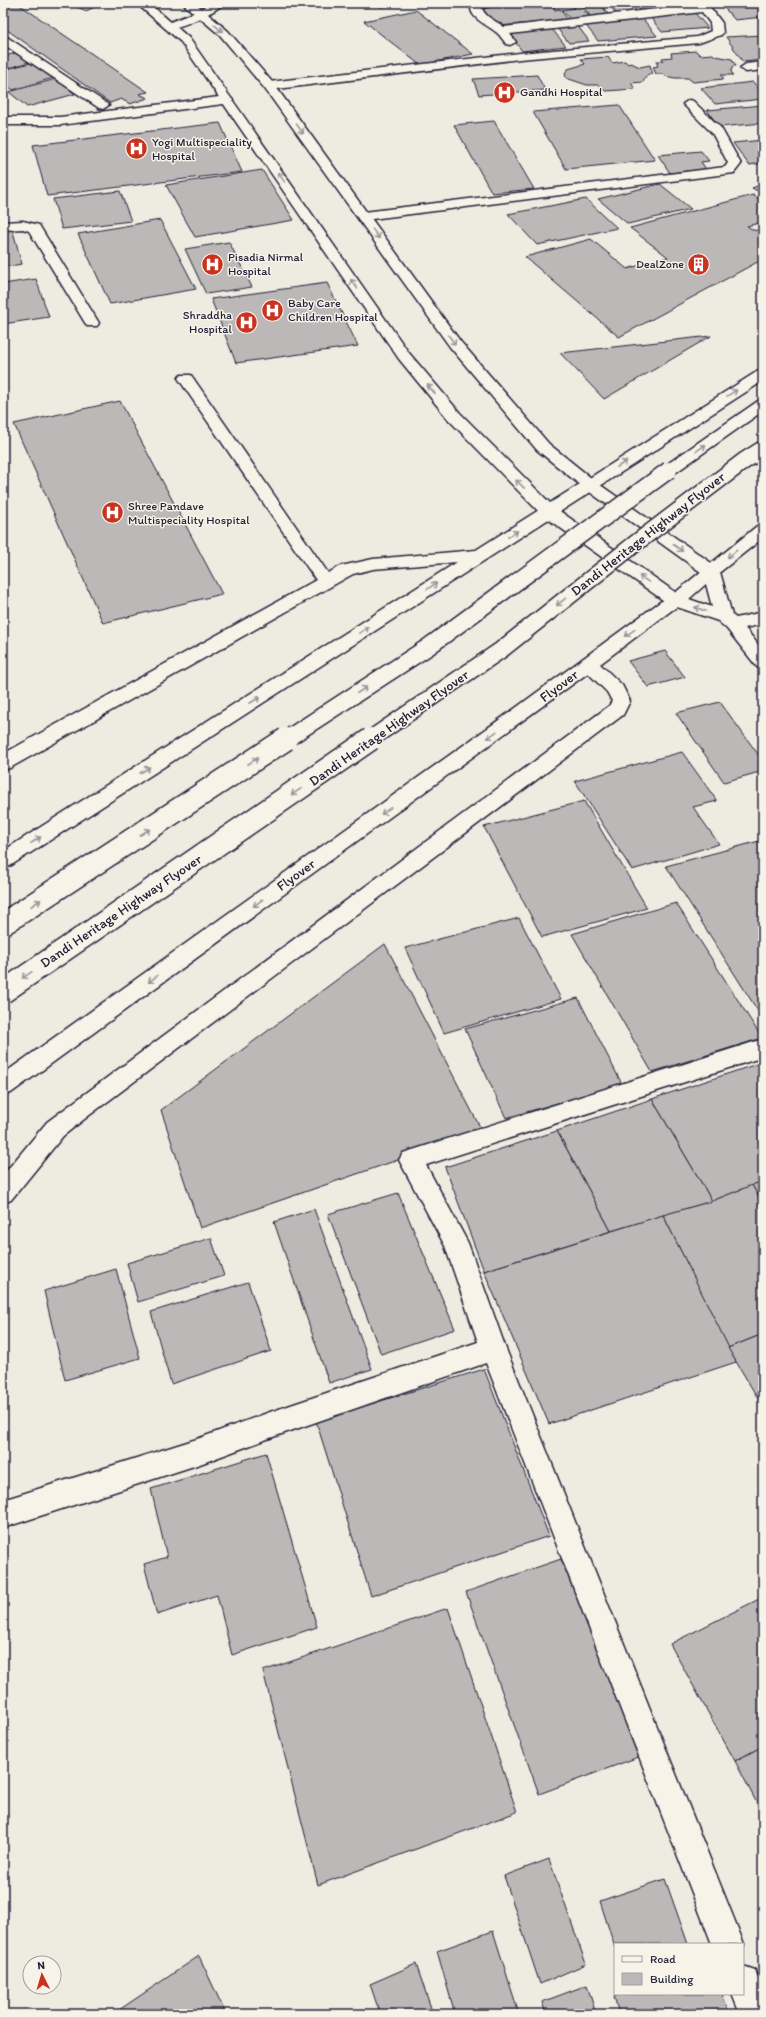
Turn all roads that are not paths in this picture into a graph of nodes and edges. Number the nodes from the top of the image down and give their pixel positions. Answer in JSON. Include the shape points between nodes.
{"nodes":[{"id":1,"x":142,"y":3,"type":"edge"},
{"id":2,"x":188,"y":3,"type":"edge"},
{"id":3,"x":218,"y":3,"type":"edge"},
{"id":4,"x":491,"y":3,"type":"edge"},
{"id":5,"x":703,"y":6,"type":"edge"},
{"id":6,"x":200,"y":14,"type":"junction"},
{"id":7,"x":169,"y":26,"type":"junction"},
{"id":8,"x":502,"y":31,"type":"junction"},
{"id":9,"x":3,"y":39,"type":"edge"},
{"id":10,"x":520,"y":56,"type":"junction"},
{"id":11,"x":763,"y":66,"type":"edge"},
{"id":12,"x":746,"y":68,"type":"dead end"},
{"id":13,"x":269,"y":86,"type":"junction"},
{"id":14,"x":227,"y":100,"type":"junction"},
{"id":15,"x":689,"y":104,"type":"dead end"},
{"id":16,"x":103,"y":105,"type":"dead end"},
{"id":17,"x":3,"y":122,"type":"edge"},
{"id":18,"x":364,"y":216,"type":"junction"},
{"id":19,"x":3,"y":226,"type":"edge"},
{"id":20,"x":92,"y":323,"type":"dead end"},
{"id":21,"x":763,"y":374,"type":"edge"},
{"id":22,"x":186,"y":378,"type":"dead end"},
{"id":23,"x":763,"y":404,"type":"edge"},
{"id":24,"x":763,"y":449,"type":"edge"},
{"id":25,"x":590,"y":485,"type":"junction"},
{"id":26,"x":548,"y":511,"type":"junction"},
{"id":27,"x":763,"y":530,"type":"edge"},
{"id":28,"x":480,"y":555,"type":"junction"},
{"id":29,"x":711,"y":571,"type":"junction"},
{"id":30,"x":325,"y":581,"type":"junction"},
{"id":31,"x":676,"y":601,"type":"junction"},
{"id":32,"x":763,"y":618,"type":"edge"},
{"id":33,"x":729,"y":621,"type":"junction"},
{"id":34,"x":763,"y":663,"type":"edge"},
{"id":35,"x":589,"y":664,"type":"junction"},
{"id":36,"x":3,"y":762,"type":"edge"},
{"id":37,"x":3,"y":861,"type":"edge"},
{"id":38,"x":3,"y":924,"type":"edge"},
{"id":39,"x":3,"y":992,"type":"edge"},
{"id":40,"x":763,"y":1048,"type":"edge"},
{"id":41,"x":3,"y":1086,"type":"edge"},
{"id":42,"x":3,"y":1193,"type":"edge"},
{"id":43,"x":492,"y":1349,"type":"junction"},
{"id":44,"x":3,"y":1514,"type":"edge"},
{"id":45,"x":728,"y":1943,"type":"edge"},
{"id":46,"x":744,"y":1984,"type":"edge"},
{"id":47,"x":756,"y":2014,"type":"edge"}],
"edges":[{"from":1,"to":7,"type":"main road"},
{"from":2,"to":6,"type":"main road"},
{"from":3,"to":6,"type":"main road"},
{"from":4,"to":8,"type":"main road","via":[[476,6],[476,11],[483,19]]},
{"from":5,"to":8,"type":"main road"},
{"from":5,"to":10,"type":"main road","via":[[716,23],[717,33],[699,40]]},
{"from":6,"to":7,"type":"main road"},
{"from":6,"to":13,"type":"main road","one_way":true,"via":[[224,33]]},
{"from":7,"to":14,"type":"main road","via":[[185,40]]},
{"from":8,"to":10,"type":"main road"},
{"from":9,"to":16,"type":"main road"},
{"from":10,"to":13,"type":"main road"},
{"from":11,"to":12,"type":"main road"},
{"from":13,"to":18,"type":"main road","one_way":true},
{"from":14,"to":17,"type":"main road","via":[[60,121]]},
{"from":26,"to":14,"type":"main road","one_way":true,"via":[[454,416],[404,356]]},
{"from":15,"to":18,"type":"main road","via":[[717,131],[735,164],[729,170]]},
{"from":18,"to":25,"type":"main road","one_way":true,"via":[[455,344],[543,447]]},
{"from":19,"to":20,"type":"main road","via":[[23,225],[34,228]]},
{"from":25,"to":21,"type":"main road","one_way":true},
{"from":22,"to":30,"type":"main road"},
{"from":38,"to":23,"type":"main road","one_way":true,"bridge":true,"via":[[428,647]]},
{"from":24,"to":39,"type":"main road","name":"Dandi Heritage Highway Flyover","one_way":true,"bridge":true,"via":[[642,538],[501,650]]},
{"from":25,"to":26,"type":"main road"},
{"from":25,"to":29,"type":"main road","one_way":true},
{"from":28,"to":26,"type":"main road","one_way":true},
{"from":31,"to":26,"type":"main road","one_way":true},
{"from":27,"to":29,"type":"main road","name":"Flyover","one_way":true},
{"from":28,"to":30,"type":"main road","via":[[373,564],[347,570]]},
{"from":37,"to":28,"type":"main road","one_way":true},
{"from":29,"to":31,"type":"main road","name":"Flyover"},
{"from":29,"to":33,"type":"main road"},
{"from":30,"to":36,"type":"main road"},
{"from":33,"to":31,"type":"main road","one_way":true},
{"from":31,"to":35,"type":"main road","name":"Flyover","one_way":true},
{"from":32,"to":33,"type":"main road"},
{"from":33,"to":34,"type":"main road"},
{"from":35,"to":41,"type":"main road","name":"Flyover","one_way":true},
{"from":35,"to":42,"type":"main road","via":[[615,689],[621,701],[616,710],[79,1110],[55,1129]]},
{"from":40,"to":43,"type":"main road","via":[[411,1160],[456,1243]]},
{"from":43,"to":44,"type":"main road","via":[[200,1451]]},
{"from":43,"to":45,"type":"main road"},
{"from":46,"to":47,"type":"main road"}]}
